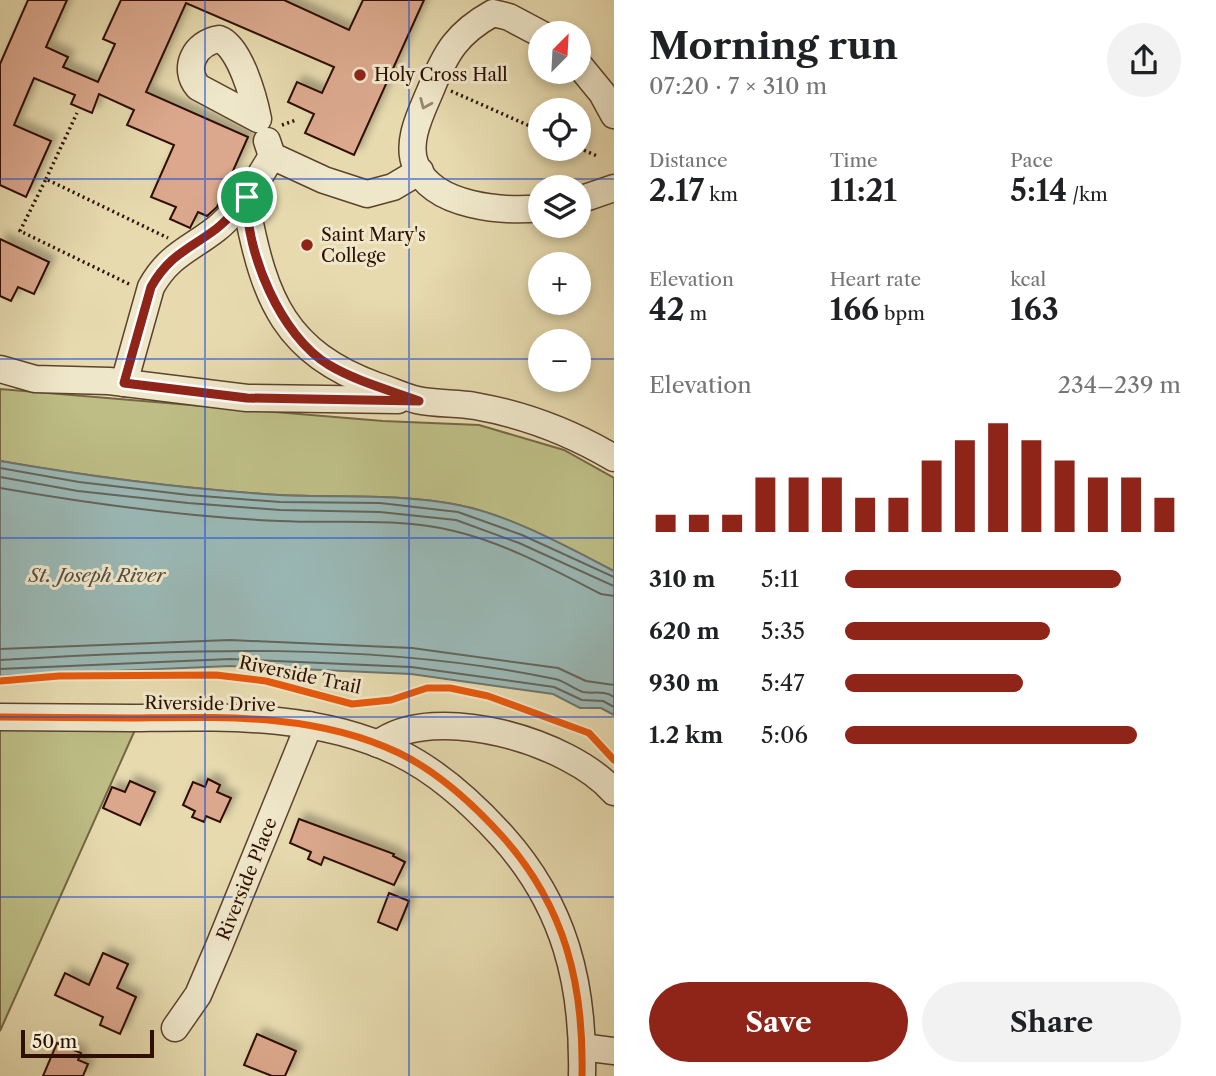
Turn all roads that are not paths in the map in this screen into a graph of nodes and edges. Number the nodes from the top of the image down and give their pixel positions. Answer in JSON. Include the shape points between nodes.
{"nodes":[{"id":1,"x":489,"y":6,"type":"edge"},
{"id":2,"x":528,"y":27,"type":"edge"},
{"id":3,"x":592,"y":81,"type":"edge"},
{"id":4,"x":614,"y":115,"type":"edge"},
{"id":5,"x":266,"y":124,"type":"road end"},
{"id":6,"x":272,"y":156,"type":"junction"},
{"id":7,"x":420,"y":171,"type":"junction"},
{"id":8,"x":614,"y":188,"type":"edge"},
{"id":9,"x":591,"y":196,"type":"edge"},
{"id":10,"x":247,"y":197,"type":"junction"},
{"id":11,"x":528,"y":208,"type":"edge"},
{"id":12,"x":0,"y":369,"type":"edge"},
{"id":13,"x":124,"y":383,"type":"junction"},
{"id":14,"x":419,"y":401,"type":"junction"},
{"id":15,"x":614,"y":458,"type":"edge"},
{"id":16,"x":0,"y":717,"type":"edge"},
{"id":17,"x":309,"y":725,"type":"junction"},
{"id":18,"x":378,"y":744,"type":"junction"},
{"id":19,"x":614,"y":792,"type":"edge"},
{"id":20,"x":175,"y":1028,"type":"dead end"},
{"id":21,"x":582,"y":1047,"type":"junction"},
{"id":22,"x":614,"y":1051,"type":"edge"},
{"id":23,"x":582,"y":1076,"type":"edge"}],
"edges":[{"from":1,"to":2,"type":"street"},
{"from":1,"to":7,"type":"street","one_way":true,"via":[[451,46],[433,83],[413,145]]},
{"from":3,"to":4,"type":"street"},
{"from":5,"to":6,"type":"street"},
{"from":6,"to":7,"type":"street","via":[[367,194],[393,187]]},
{"from":6,"to":10,"type":"street"},
{"from":7,"to":11,"type":"street","via":[[446,194],[475,204]]},
{"from":8,"to":9,"type":"street"},
{"from":10,"to":13,"type":"street","via":[[218,229],[171,258],[159,273]]},
{"from":10,"to":14,"type":"street","via":[[265,280],[289,328],[329,366]]},
{"from":12,"to":13,"type":"street","via":[[35,379]]},
{"from":13,"to":14,"type":"street","via":[[247,398]]},
{"from":14,"to":15,"type":"street","via":[[471,405],[534,420]]},
{"from":16,"to":17,"type":"street","name":"Riverside Drive","via":[[221,717]]},
{"from":17,"to":18,"type":"street","name":"Riverside Drive"},
{"from":17,"to":20,"type":"street","name":"Riverside Place","via":[[209,971]]},
{"from":18,"to":19,"type":"street","via":[[419,726],[458,726],[561,753]]},
{"from":18,"to":21,"type":"street","name":"Riverside Drive","via":[[428,770],[461,796],[532,873],[574,969]]},
{"from":21,"to":22,"type":"street"},
{"from":21,"to":23,"type":"street","name":"Riverside Drive"}]}
